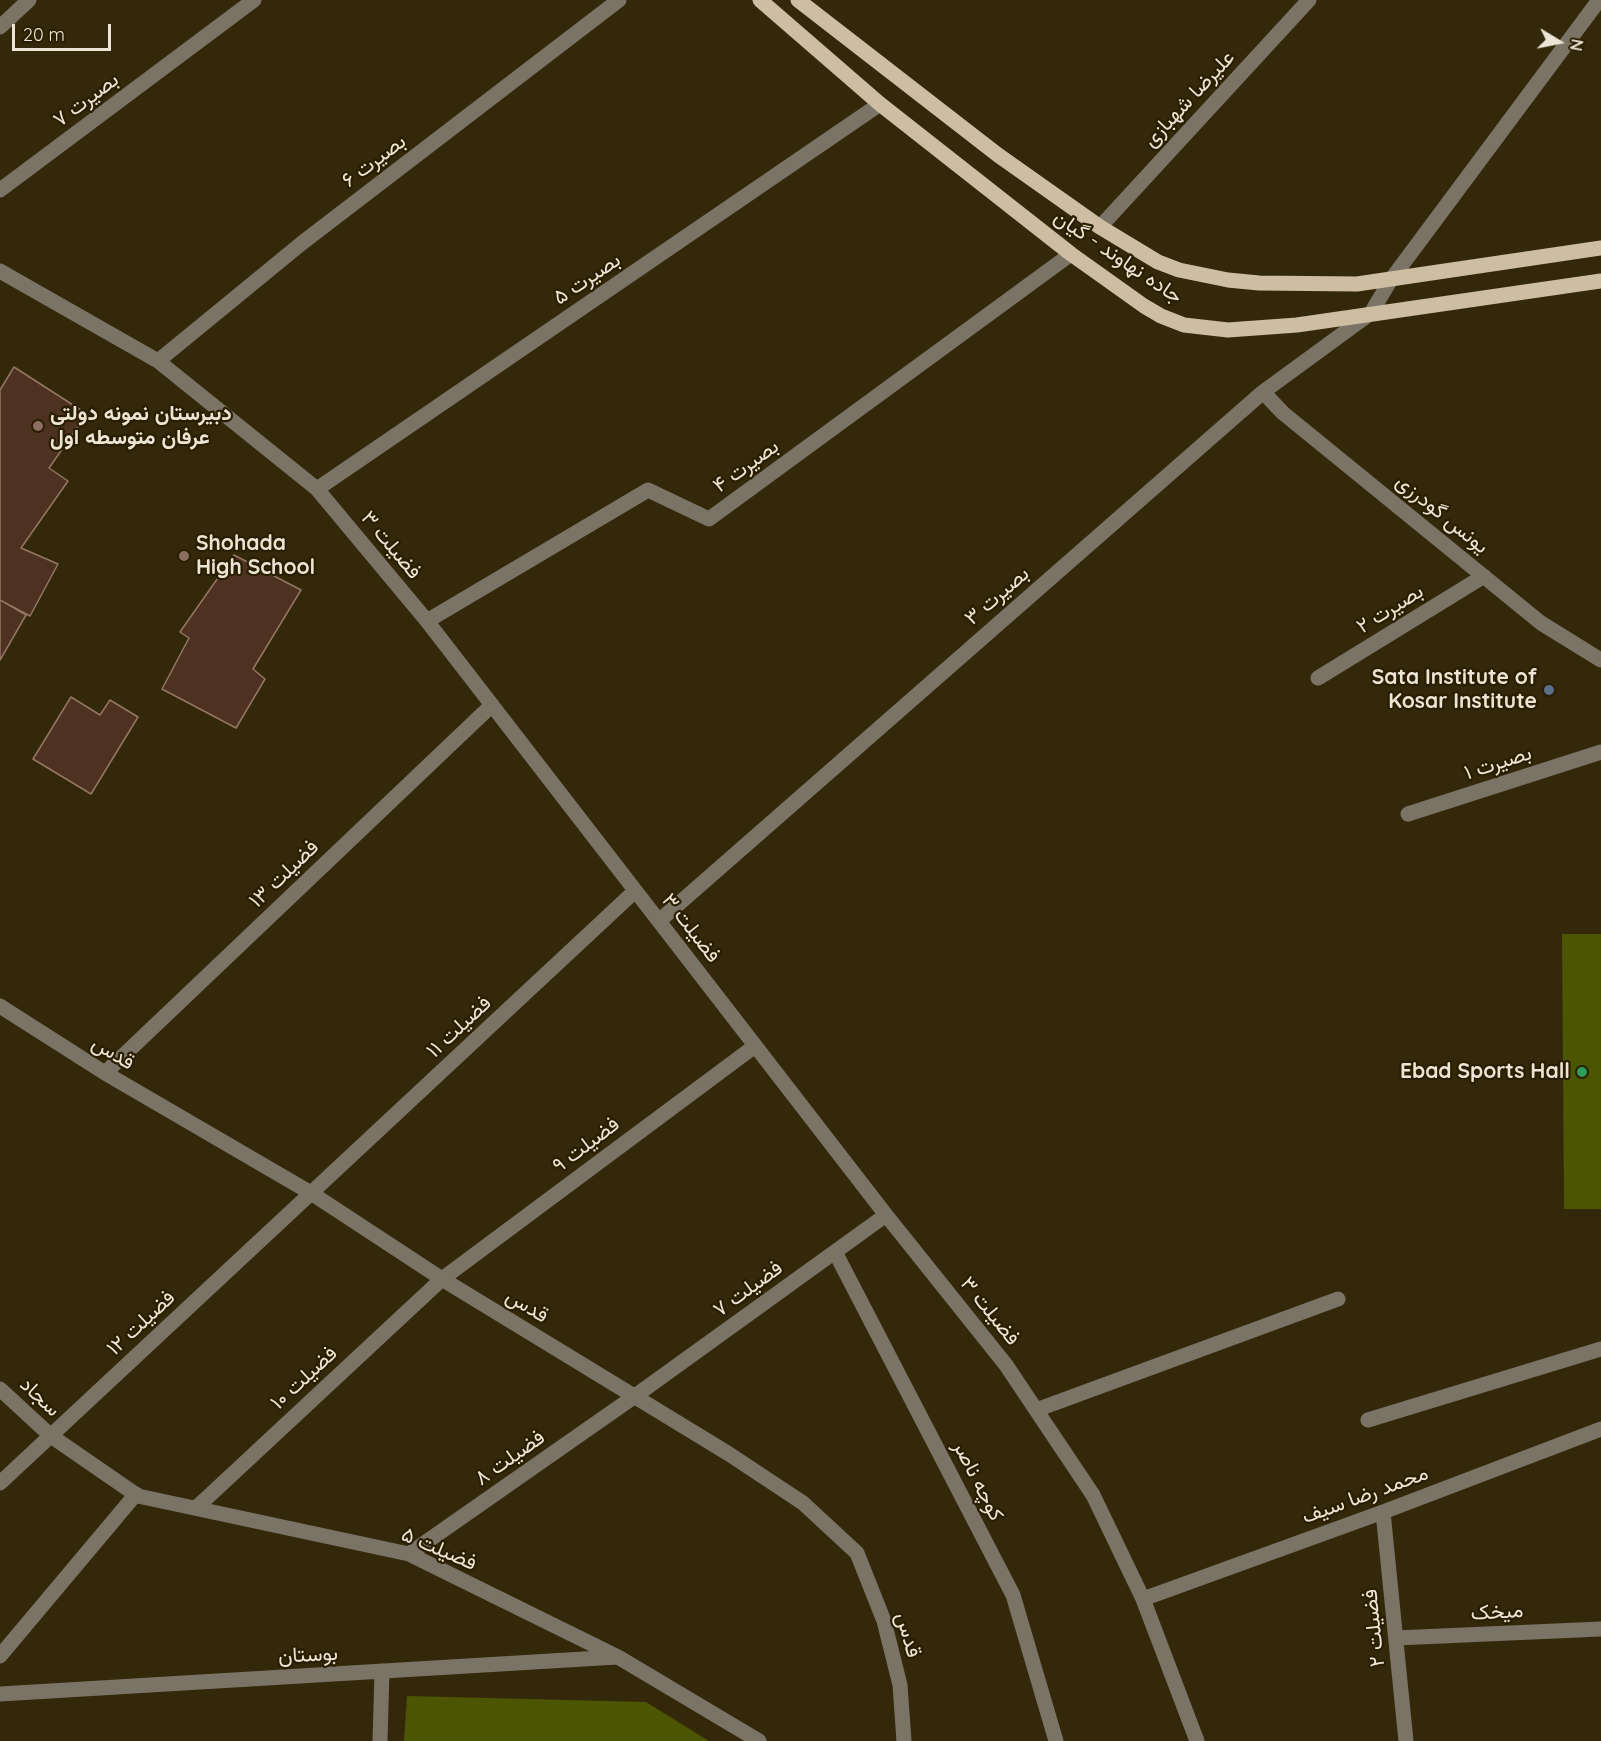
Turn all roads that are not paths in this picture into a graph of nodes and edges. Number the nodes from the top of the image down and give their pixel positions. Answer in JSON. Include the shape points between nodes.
{"nodes":[{"id":1,"x":29,"y":0,"type":"edge"},
{"id":2,"x":254,"y":0,"type":"edge"},
{"id":3,"x":619,"y":0,"type":"edge"},
{"id":4,"x":760,"y":0,"type":"edge"},
{"id":5,"x":798,"y":0,"type":"edge"},
{"id":6,"x":1309,"y":0,"type":"edge"},
{"id":7,"x":1599,"y":0,"type":"edge"},
{"id":8,"x":0,"y":27,"type":"edge"},
{"id":9,"x":880,"y":104,"type":"junction"},
{"id":10,"x":0,"y":190,"type":"edge"},
{"id":11,"x":1100,"y":227,"type":"junction"},
{"id":12,"x":1601,"y":248,"type":"edge"},
{"id":13,"x":1071,"y":254,"type":"junction"},
{"id":14,"x":0,"y":271,"type":"edge"},
{"id":15,"x":1390,"y":281,"type":"junction"},
{"id":16,"x":1601,"y":281,"type":"edge"},
{"id":17,"x":1371,"y":313,"type":"junction"},
{"id":18,"x":158,"y":361,"type":"junction"},
{"id":19,"x":1263,"y":392,"type":"junction"},
{"id":20,"x":317,"y":489,"type":"junction"},
{"id":21,"x":1484,"y":576,"type":"junction"},
{"id":22,"x":426,"y":621,"type":"junction"},
{"id":23,"x":1601,"y":660,"type":"edge"},
{"id":24,"x":1318,"y":678,"type":"dead end"},
{"id":25,"x":492,"y":705,"type":"junction"},
{"id":26,"x":1601,"y":752,"type":"edge"},
{"id":27,"x":1408,"y":814,"type":"dead end"},
{"id":28,"x":635,"y":891,"type":"junction"},
{"id":29,"x":659,"y":921,"type":"junction"},
{"id":30,"x":0,"y":1006,"type":"edge"},
{"id":31,"x":755,"y":1046,"type":"junction"},
{"id":32,"x":105,"y":1073,"type":"junction"},
{"id":33,"x":311,"y":1193,"type":"junction"},
{"id":34,"x":886,"y":1215,"type":"junction"},
{"id":35,"x":834,"y":1252,"type":"junction"},
{"id":36,"x":442,"y":1279,"type":"junction"},
{"id":37,"x":1338,"y":1299,"type":"dead end"},
{"id":38,"x":1601,"y":1348,"type":"edge"},
{"id":39,"x":0,"y":1389,"type":"edge"},
{"id":40,"x":635,"y":1396,"type":"junction"},
{"id":41,"x":1036,"y":1410,"type":"junction"},
{"id":42,"x":1368,"y":1420,"type":"dead end"},
{"id":43,"x":1601,"y":1429,"type":"edge"},
{"id":44,"x":51,"y":1436,"type":"junction"},
{"id":45,"x":0,"y":1483,"type":"edge"},
{"id":46,"x":136,"y":1494,"type":"junction"},
{"id":47,"x":195,"y":1508,"type":"junction"},
{"id":48,"x":1383,"y":1512,"type":"junction"},
{"id":49,"x":409,"y":1554,"type":"junction"},
{"id":50,"x":1143,"y":1599,"type":"junction"},
{"id":51,"x":1601,"y":1629,"type":"edge"},
{"id":52,"x":1396,"y":1638,"type":"junction"},
{"id":53,"x":0,"y":1656,"type":"edge"},
{"id":54,"x":618,"y":1657,"type":"junction"},
{"id":55,"x":382,"y":1671,"type":"junction"},
{"id":56,"x":0,"y":1694,"type":"edge"},
{"id":57,"x":381,"y":1741,"type":"edge"},
{"id":58,"x":759,"y":1741,"type":"edge"},
{"id":59,"x":904,"y":1741,"type":"edge"},
{"id":60,"x":1056,"y":1741,"type":"edge"},
{"id":61,"x":1197,"y":1741,"type":"edge"},
{"id":62,"x":1407,"y":1741,"type":"edge"}],
"edges":[{"from":1,"to":8,"type":"street"},
{"from":2,"to":10,"type":"street","name":"بصیرت ۷"},
{"from":3,"to":18,"type":"street","name":"بصیرت ۶","via":[[302,243]]},
{"from":4,"to":9,"type":"main road","name":"جاده نهاوند - گیان"},
{"from":5,"to":11,"type":"main road","name":"جاده نهاوند - گیان","via":[[998,155]]},
{"from":6,"to":11,"type":"street","name":"علیرضا شهبازی"},
{"from":7,"to":15,"type":"street"},
{"from":9,"to":13,"type":"main road","name":"جاده نهاوند - گیان"},
{"from":9,"to":20,"type":"street","name":"بصیرت ۵"},
{"from":11,"to":15,"type":"main road","name":"جاده نهاوند - گیان","via":[[1158,262],[1199,275],[1259,284],[1357,285]]},
{"from":12,"to":15,"type":"main road","name":"جاده نهاوند - گیان"},
{"from":13,"to":17,"type":"main road","name":"جاده نهاوند - گیان","via":[[1144,306],[1184,325],[1249,329]]},
{"from":13,"to":22,"type":"street","name":"بصیرت ۴","via":[[710,519],[648,490]]},
{"from":14,"to":18,"type":"street","name":"فضیلت ۳"},
{"from":15,"to":17,"type":"street"},
{"from":16,"to":17,"type":"main road","name":"جاده نهاوند - گیان"},
{"from":17,"to":19,"type":"street","name":"بصیرت ۳"},
{"from":18,"to":20,"type":"street","name":"فضیلت ۳"},
{"from":19,"to":21,"type":"street","name":"یونس گودرزی"},
{"from":19,"to":29,"type":"street","name":"بصیرت ۳"},
{"from":20,"to":22,"type":"street","name":"فضیلت ۳"},
{"from":21,"to":23,"type":"street","name":"یونس گودرزی","via":[[1541,623]]},
{"from":21,"to":24,"type":"street","name":"بصیرت ۲"},
{"from":22,"to":25,"type":"street","name":"فضیلت ۳"},
{"from":25,"to":28,"type":"street","name":"فضیلت ۳"},
{"from":25,"to":32,"type":"street","name":"فضیلت ۱۳"},
{"from":26,"to":27,"type":"street","name":"بصیرت ۱"},
{"from":28,"to":29,"type":"street","name":"فضیلت ۳"},
{"from":28,"to":33,"type":"street","name":"فضیلت ۱۱"},
{"from":29,"to":31,"type":"street","name":"فضیلت ۳"},
{"from":30,"to":32,"type":"street","name":"قدس"},
{"from":31,"to":34,"type":"street","name":"فضیلت ۳"},
{"from":31,"to":36,"type":"street","name":"فضیلت ۹"},
{"from":32,"to":33,"type":"street","name":"قدس"},
{"from":33,"to":36,"type":"street","name":"قدس"},
{"from":33,"to":44,"type":"street","name":"فضیلت ۱۲"},
{"from":34,"to":35,"type":"street","name":"فضیلت ۷"},
{"from":34,"to":41,"type":"street","name":"فضیلت ۳","via":[[1006,1365]]},
{"from":35,"to":40,"type":"street","name":"فضیلت ۷"},
{"from":35,"to":60,"type":"street","name":"کوچه ناصر","via":[[1013,1595]]},
{"from":36,"to":40,"type":"street","name":"قدس"},
{"from":36,"to":47,"type":"street","name":"فضیلت ۱۰"},
{"from":37,"to":41,"type":"street"},
{"from":38,"to":42,"type":"street"},
{"from":39,"to":44,"type":"street","name":"سجاد"},
{"from":40,"to":49,"type":"street","name":"فضیلت ۸"},
{"from":40,"to":59,"type":"street","name":"قدس","via":[[802,1503],[857,1553],[884,1621],[900,1685]]},
{"from":41,"to":50,"type":"street","name":"فضیلت ۳","via":[[1093,1495]]},
{"from":43,"to":48,"type":"street","name":"محمد رضا سیف"},
{"from":44,"to":45,"type":"street","name":"فضیلت ۱۲"},
{"from":44,"to":46,"type":"street","name":"فضیلت ۵"},
{"from":46,"to":47,"type":"street","name":"فضیلت ۵"},
{"from":46,"to":53,"type":"street"},
{"from":47,"to":49,"type":"street","name":"فضیلت ۵"},
{"from":48,"to":50,"type":"street","name":"محمد رضا سیف"},
{"from":48,"to":52,"type":"street","name":"فضیلت ۲"},
{"from":49,"to":54,"type":"street","name":"فضیلت ۵"},
{"from":50,"to":61,"type":"street","name":"فضیلت ۳"},
{"from":51,"to":52,"type":"street","name":"میخک"},
{"from":52,"to":62,"type":"street","name":"فضیلت ۲"},
{"from":54,"to":55,"type":"street","name":"بوستان"},
{"from":54,"to":58,"type":"street","name":"فضیلت ۵"},
{"from":55,"to":56,"type":"street","name":"بوستان"},
{"from":55,"to":57,"type":"street"}]}
